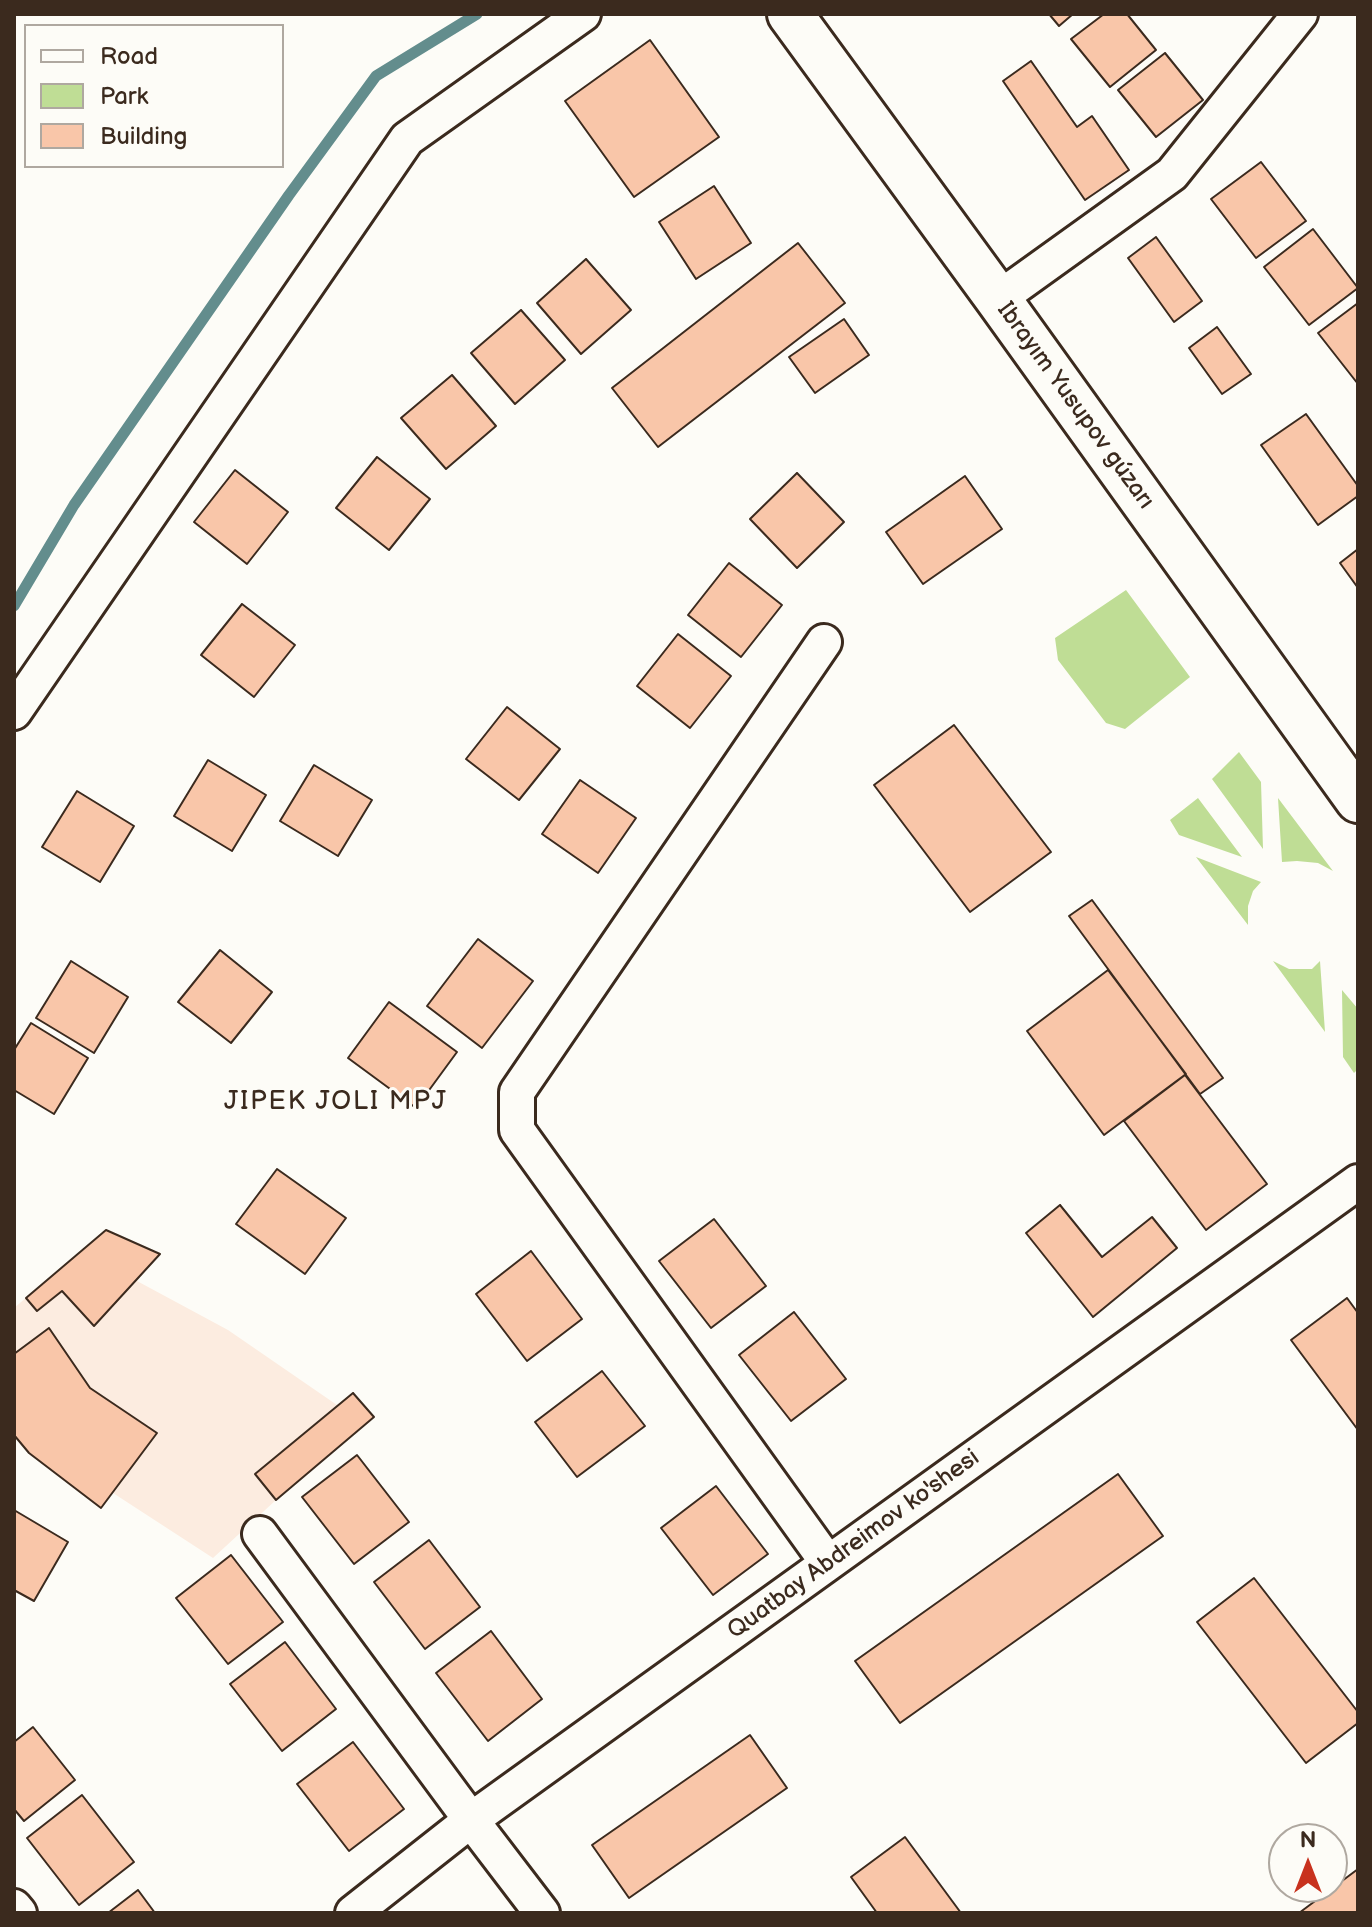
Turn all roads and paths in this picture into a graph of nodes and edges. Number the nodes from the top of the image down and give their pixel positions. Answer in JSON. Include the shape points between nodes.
{"nodes":[{"id":1,"x":583,"y":14,"type":"edge"},
{"id":2,"x":790,"y":14,"type":"edge"},
{"id":3,"x":1300,"y":14,"type":"edge"},
{"id":4,"x":998,"y":299,"type":"junction"},
{"id":5,"x":824,"y":642,"type":"dead end"},
{"id":6,"x":14,"y":712,"type":"edge"},
{"id":7,"x":1358,"y":800,"type":"edge"},
{"id":8,"x":1358,"y":1182,"type":"edge"},
{"id":9,"x":260,"y":1534,"type":"dead end"},
{"id":10,"x":828,"y":1563,"type":"junction"},
{"id":11,"x":471,"y":1820,"type":"junction"},
{"id":12,"x":14,"y":1907,"type":"edge"},
{"id":13,"x":19,"y":1913,"type":"edge"},
{"id":14,"x":353,"y":1913,"type":"edge"},
{"id":15,"x":542,"y":1913,"type":"edge"}],
"edges":[{"from":1,"to":6,"type":"street","via":[[407,139]]},
{"from":2,"to":4,"type":"main road","name":"Ibrayım Yusupov gúzarı"},
{"from":3,"to":4,"type":"street","via":[[1172,174]]},
{"from":4,"to":7,"type":"main road","name":"Ibrayım Yusupov gúzarı"},
{"from":5,"to":10,"type":"street","via":[[517,1092],[517,1130]]},
{"from":8,"to":10,"type":"street","name":"Quatbay Abdreimov ko'shesi"},
{"from":9,"to":11,"type":"street"},
{"from":10,"to":11,"type":"street","name":"Quatbay Abdreimov ko'shesi"},
{"from":11,"to":14,"type":"street","name":"Quatbay Abdreimov ko'shesi"},
{"from":11,"to":15,"type":"street"},
{"from":12,"to":13,"type":"street"}]}
